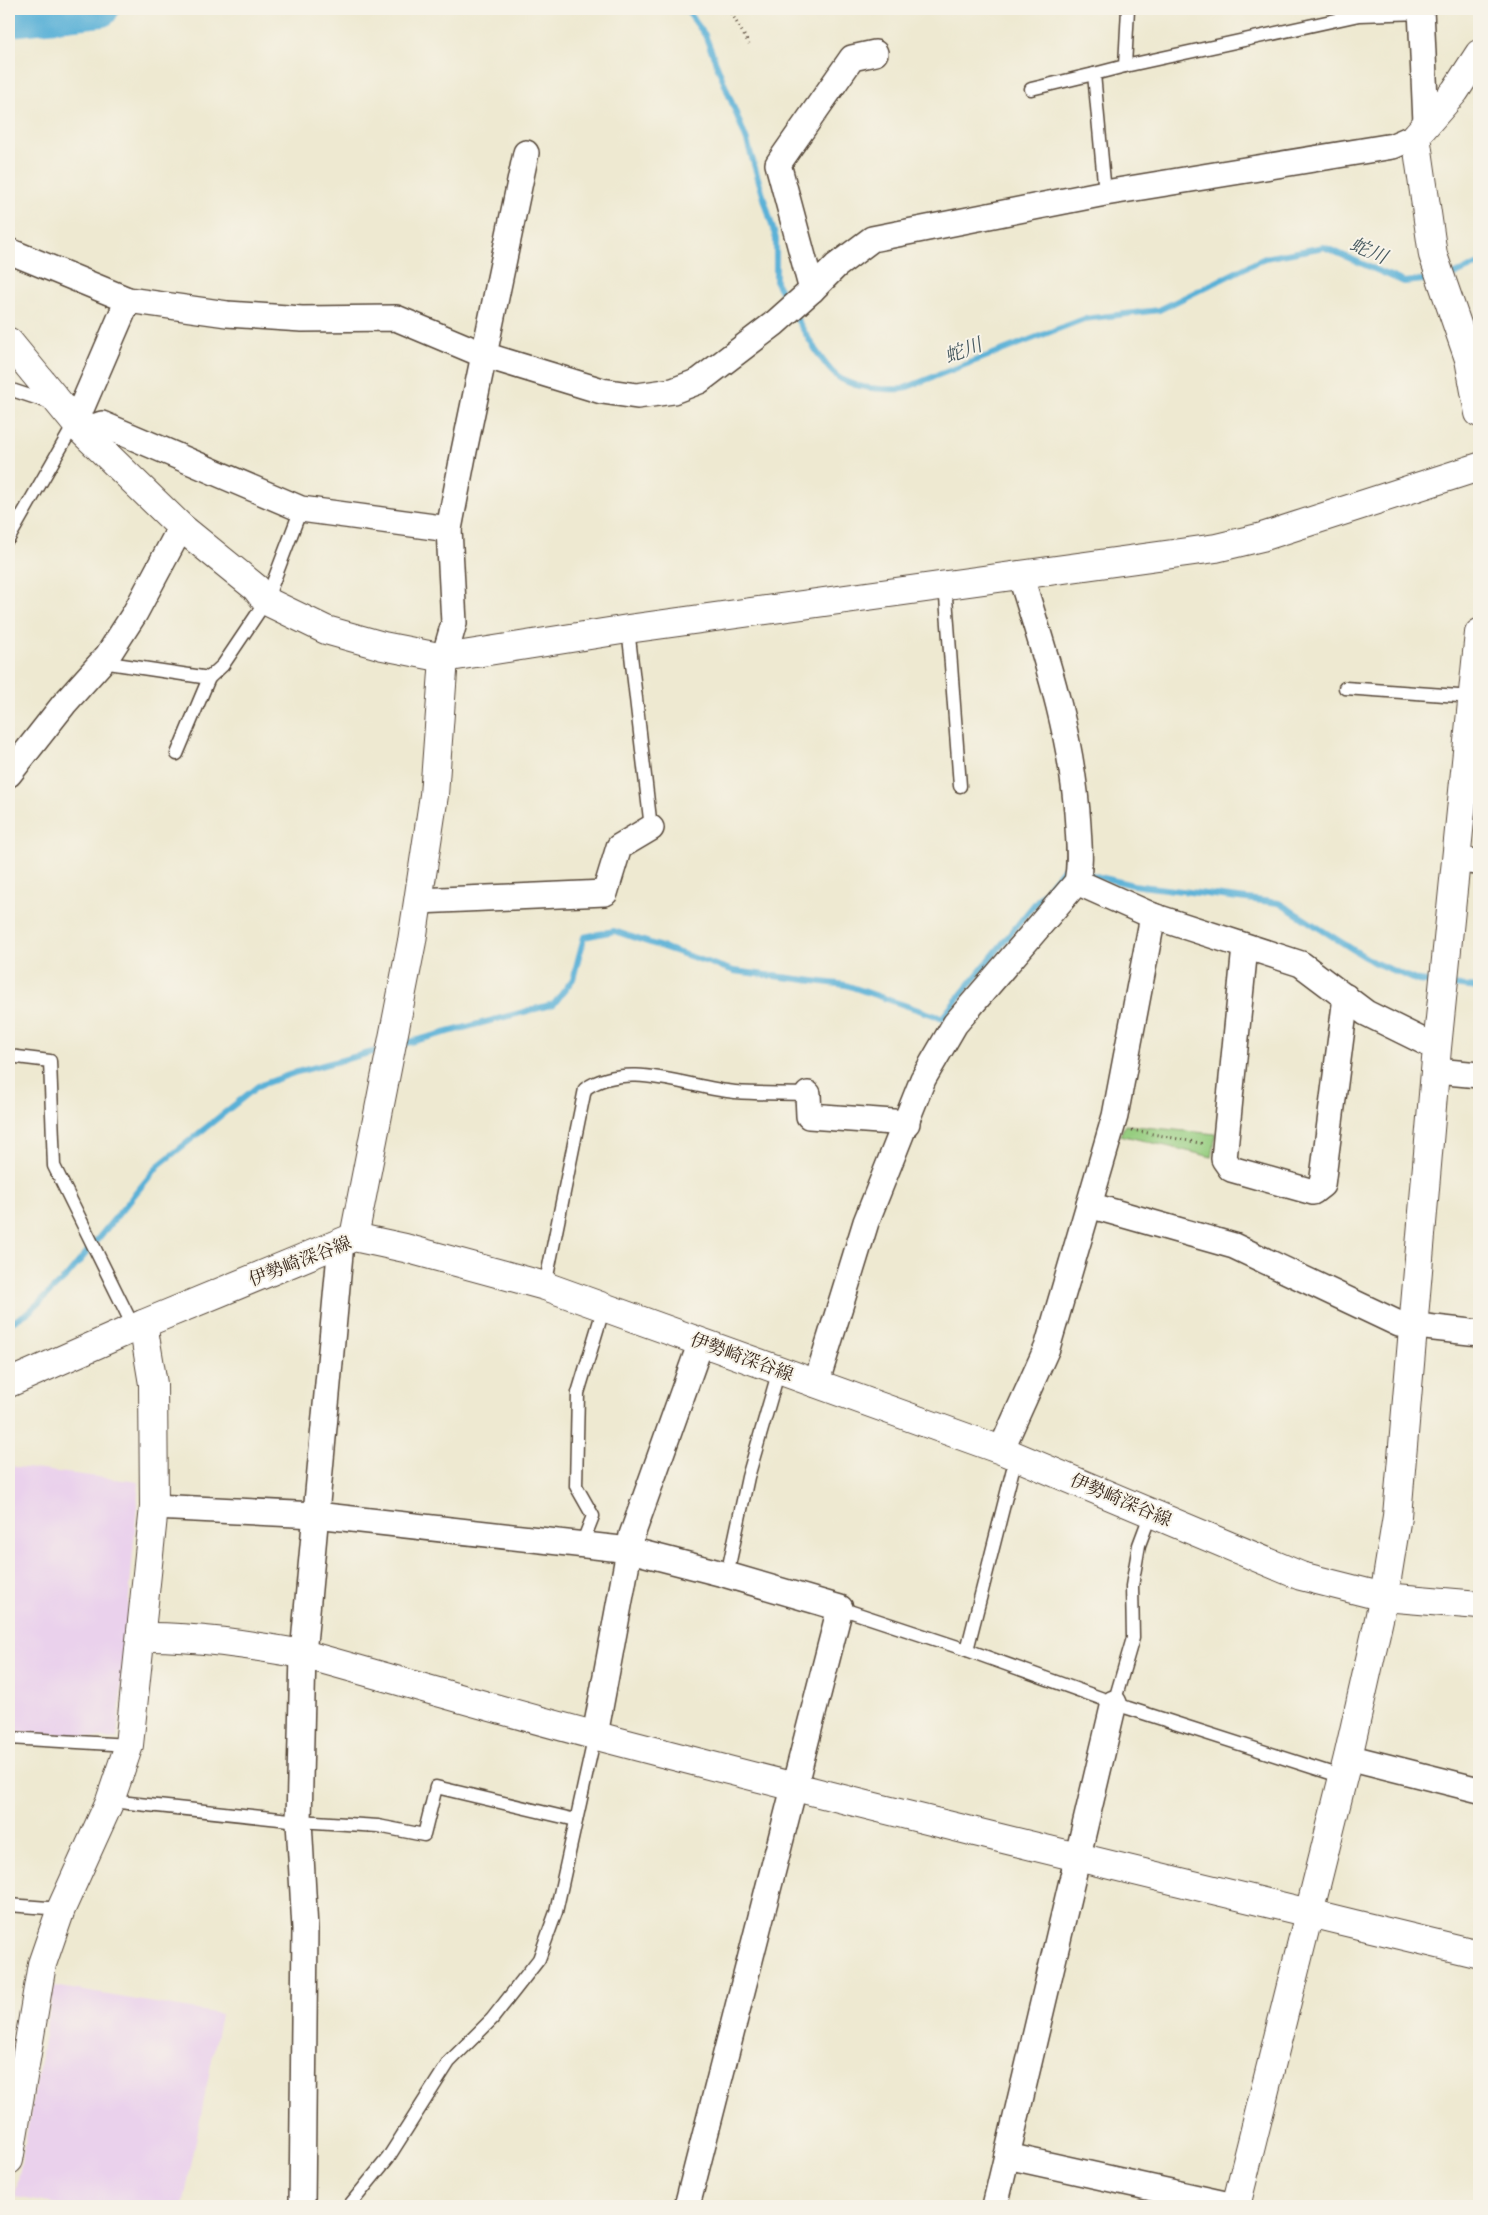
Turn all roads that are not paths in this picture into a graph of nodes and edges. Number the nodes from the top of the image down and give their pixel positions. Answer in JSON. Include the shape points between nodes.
{"nodes":[{"id":1,"x":1128,"y":9,"type":"edge"},
{"id":2,"x":1421,"y":11,"type":"edge"},
{"id":3,"x":875,"y":53,"type":"dead end"},
{"id":4,"x":1479,"y":54,"type":"edge"},
{"id":5,"x":1125,"y":66,"type":"junction"},
{"id":6,"x":1094,"y":74,"type":"junction"},
{"id":7,"x":1031,"y":89,"type":"dead end"},
{"id":8,"x":1421,"y":130,"type":"junction"},
{"id":9,"x":526,"y":153,"type":"dead end"},
{"id":10,"x":1105,"y":193,"type":"junction"},
{"id":11,"x":9,"y":251,"type":"edge"},
{"id":12,"x":812,"y":290,"type":"junction"},
{"id":13,"x":128,"y":300,"type":"junction"},
{"id":14,"x":9,"y":342,"type":"edge"},
{"id":15,"x":484,"y":355,"type":"junction"},
{"id":16,"x":9,"y":389,"type":"edge"},
{"id":17,"x":1479,"y":413,"type":"edge"},
{"id":18,"x":73,"y":420,"type":"junction"},
{"id":19,"x":1479,"y":467,"type":"edge"},
{"id":20,"x":302,"y":509,"type":"junction"},
{"id":21,"x":181,"y":527,"type":"junction"},
{"id":22,"x":450,"y":529,"type":"junction"},
{"id":23,"x":9,"y":538,"type":"edge"},
{"id":24,"x":1020,"y":574,"type":"junction"},
{"id":25,"x":945,"y":584,"type":"junction"},
{"id":26,"x":266,"y":601,"type":"junction"},
{"id":27,"x":628,"y":629,"type":"junction"},
{"id":28,"x":1479,"y":633,"type":"edge"},
{"id":29,"x":444,"y":658,"type":"junction"},
{"id":30,"x":102,"y":662,"type":"junction"},
{"id":31,"x":209,"y":678,"type":"junction"},
{"id":32,"x":1346,"y":688,"type":"dead end"},
{"id":33,"x":1473,"y":697,"type":"junction"},
{"id":34,"x":177,"y":754,"type":"dead end"},
{"id":35,"x":9,"y":774,"type":"edge"},
{"id":36,"x":960,"y":786,"type":"dead end"},
{"id":37,"x":651,"y":828,"type":"joint"},
{"id":38,"x":1468,"y":861,"type":"edge"},
{"id":39,"x":1077,"y":882,"type":"junction"},
{"id":40,"x":418,"y":901,"type":"junction"},
{"id":41,"x":1154,"y":916,"type":"junction"},
{"id":42,"x":1245,"y":947,"type":"junction"},
{"id":43,"x":1346,"y":998,"type":"junction"},
{"id":44,"x":9,"y":1056,"type":"edge"},
{"id":45,"x":1436,"y":1060,"type":"junction"},
{"id":46,"x":1479,"y":1075,"type":"edge"},
{"id":47,"x":808,"y":1094,"type":"joint"},
{"id":48,"x":906,"y":1123,"type":"junction"},
{"id":49,"x":1089,"y":1205,"type":"junction"},
{"id":50,"x":348,"y":1240,"type":"junction"},
{"id":51,"x":545,"y":1286,"type":"junction"},
{"id":52,"x":604,"y":1307,"type":"junction"},
{"id":53,"x":139,"y":1326,"type":"junction"},
{"id":54,"x":1414,"y":1327,"type":"junction"},
{"id":55,"x":1479,"y":1333,"type":"edge"},
{"id":56,"x":701,"y":1342,"type":"junction"},
{"id":57,"x":779,"y":1370,"type":"junction"},
{"id":58,"x":9,"y":1383,"type":"edge"},
{"id":59,"x":816,"y":1384,"type":"junction"},
{"id":60,"x":1008,"y":1454,"type":"junction"},
{"id":61,"x":154,"y":1507,"type":"junction"},
{"id":62,"x":1151,"y":1513,"type":"junction"},
{"id":63,"x":316,"y":1515,"type":"junction"},
{"id":64,"x":582,"y":1544,"type":"junction"},
{"id":65,"x":630,"y":1550,"type":"junction"},
{"id":66,"x":727,"y":1575,"type":"junction"},
{"id":67,"x":1384,"y":1596,"type":"junction"},
{"id":68,"x":1479,"y":1605,"type":"edge"},
{"id":69,"x":840,"y":1608,"type":"junction"},
{"id":70,"x":141,"y":1638,"type":"junction"},
{"id":71,"x":967,"y":1650,"type":"junction"},
{"id":72,"x":303,"y":1654,"type":"junction"},
{"id":73,"x":1114,"y":1703,"type":"junction"},
{"id":74,"x":595,"y":1735,"type":"junction"},
{"id":75,"x":9,"y":1738,"type":"edge"},
{"id":76,"x":129,"y":1745,"type":"junction"},
{"id":77,"x":1345,"y":1767,"type":"junction"},
{"id":78,"x":794,"y":1786,"type":"junction"},
{"id":79,"x":1479,"y":1790,"type":"edge"},
{"id":80,"x":110,"y":1801,"type":"junction"},
{"id":81,"x":576,"y":1820,"type":"junction"},
{"id":82,"x":298,"y":1821,"type":"junction"},
{"id":83,"x":1077,"y":1858,"type":"junction"},
{"id":84,"x":9,"y":1905,"type":"edge"},
{"id":85,"x":61,"y":1909,"type":"junction"},
{"id":86,"x":1308,"y":1913,"type":"junction"},
{"id":87,"x":1479,"y":1954,"type":"edge"},
{"id":88,"x":17,"y":2060,"type":"edge"},
{"id":89,"x":1008,"y":2156,"type":"junction"},
{"id":90,"x":9,"y":2160,"type":"edge"},
{"id":91,"x":302,"y":2206,"type":"edge"},
{"id":92,"x":349,"y":2206,"type":"edge"},
{"id":93,"x":687,"y":2206,"type":"edge"},
{"id":94,"x":995,"y":2206,"type":"edge"},
{"id":95,"x":1235,"y":2206,"type":"edge"}],
"edges":[{"from":1,"to":5,"type":"lane"},
{"from":2,"to":5,"type":"lane","via":[[1359,15]]},
{"from":2,"to":8,"type":"street"},
{"from":3,"to":12,"type":"street","via":[[852,58],[778,164]]},
{"from":4,"to":8,"type":"street","via":[[1455,91]]},
{"from":5,"to":6,"type":"lane"},
{"from":6,"to":7,"type":"lane"},
{"from":6,"to":10,"type":"lane"},
{"from":8,"to":10,"type":"street","via":[[1393,146]]},
{"from":8,"to":17,"type":"street","via":[[1433,255],[1469,359]]},
{"from":9,"to":15,"type":"street"},
{"from":10,"to":12,"type":"street","via":[[872,239],[836,266]]},
{"from":11,"to":13,"type":"street"},
{"from":12,"to":15,"type":"street","via":[[699,381],[673,391],[637,396],[602,391]]},
{"from":13,"to":15,"type":"street","via":[[246,316],[396,318]]},
{"from":13,"to":18,"type":"street"},
{"from":14,"to":18,"type":"street"},
{"from":15,"to":22,"type":"street"},
{"from":16,"to":18,"type":"lane"},
{"from":18,"to":20,"type":"street","via":[[102,424]]},
{"from":18,"to":21,"type":"street"},
{"from":18,"to":23,"type":"lane"},
{"from":19,"to":24,"type":"street","via":[[1262,537],[1216,548]]},
{"from":20,"to":22,"type":"street"},
{"from":20,"to":26,"type":"lane"},
{"from":21,"to":26,"type":"street","via":[[256,588]]},
{"from":21,"to":30,"type":"street","via":[[135,613]]},
{"from":22,"to":29,"type":"street","via":[[454,623]]},
{"from":24,"to":25,"type":"street"},
{"from":24,"to":39,"type":"street","via":[[1056,688],[1076,785],[1080,867]]},
{"from":25,"to":27,"type":"street"},
{"from":25,"to":36,"type":"lane"},
{"from":26,"to":29,"type":"street","via":[[326,630]]},
{"from":26,"to":31,"type":"lane","via":[[223,665]]},
{"from":27,"to":29,"type":"street"},
{"from":27,"to":37,"type":"lane"},
{"from":28,"to":33,"type":"street"},
{"from":29,"to":40,"type":"street","via":[[434,795]]},
{"from":30,"to":31,"type":"lane"},
{"from":30,"to":35,"type":"street"},
{"from":31,"to":34,"type":"lane"},
{"from":32,"to":33,"type":"lane"},
{"from":33,"to":38,"type":"street"},
{"from":37,"to":40,"type":"street","via":[[619,847],[605,893]]},
{"from":38,"to":45,"type":"street"},
{"from":39,"to":41,"type":"street"},
{"from":39,"to":48,"type":"street","via":[[955,1024],[923,1079]]},
{"from":40,"to":50,"type":"street"},
{"from":41,"to":42,"type":"street"},
{"from":41,"to":49,"type":"street","via":[[1112,1126]]},
{"from":42,"to":43,"type":"street","via":[[1301,964]]},
{"from":42,"to":43,"type":"street","via":[[1224,1159],[1231,1169],[1313,1192],[1322,1185]]},
{"from":43,"to":45,"type":"street"},
{"from":44,"to":53,"type":"lane","via":[[50,1061],[54,1166]]},
{"from":45,"to":46,"type":"street"},
{"from":45,"to":54,"type":"street"},
{"from":47,"to":48,"type":"street","via":[[808,1116]]},
{"from":47,"to":51,"type":"lane","via":[[734,1092],[632,1075],[594,1082],[585,1089]]},
{"from":48,"to":59,"type":"street","via":[[866,1222]]},
{"from":49,"to":54,"type":"street","via":[[1234,1246],[1399,1324]]},
{"from":49,"to":60,"type":"street","via":[[1047,1348]]},
{"from":50,"to":51,"type":"street","name":"伊勢崎深谷線","via":[[405,1248]]},
{"from":50,"to":53,"type":"street","name":"伊勢崎深谷線"},
{"from":50,"to":63,"type":"street"},
{"from":51,"to":52,"type":"street","name":"伊勢崎深谷線"},
{"from":52,"to":56,"type":"street","name":"伊勢崎深谷線"},
{"from":52,"to":64,"type":"lane","via":[[578,1393],[576,1486],[593,1516]]},
{"from":53,"to":58,"type":"street","name":"伊勢崎深谷線"},
{"from":53,"to":61,"type":"street","via":[[153,1384]]},
{"from":54,"to":55,"type":"street"},
{"from":54,"to":67,"type":"street","via":[[1397,1516]]},
{"from":56,"to":57,"type":"street","name":"伊勢崎深谷線"},
{"from":56,"to":65,"type":"street","via":[[632,1535]]},
{"from":57,"to":59,"type":"street","name":"伊勢崎深谷線"},
{"from":57,"to":66,"type":"lane","via":[[748,1477]]},
{"from":59,"to":60,"type":"street","name":"伊勢崎深谷線"},
{"from":60,"to":62,"type":"street","name":"伊勢崎深谷線"},
{"from":60,"to":71,"type":"lane"},
{"from":61,"to":63,"type":"street"},
{"from":61,"to":70,"type":"street"},
{"from":62,"to":67,"type":"street","name":"伊勢崎深谷線","via":[[1301,1576]]},
{"from":62,"to":73,"type":"lane","via":[[1139,1544],[1132,1586],[1133,1638]]},
{"from":63,"to":64,"type":"street"},
{"from":63,"to":72,"type":"street"},
{"from":64,"to":65,"type":"street"},
{"from":65,"to":66,"type":"street"},
{"from":65,"to":74,"type":"street"},
{"from":66,"to":69,"type":"street"},
{"from":67,"to":68,"type":"street","name":"伊勢崎深谷線"},
{"from":67,"to":77,"type":"street"},
{"from":69,"to":71,"type":"lane"},
{"from":69,"to":78,"type":"street"},
{"from":70,"to":72,"type":"street","via":[[259,1646]]},
{"from":70,"to":76,"type":"street"},
{"from":71,"to":73,"type":"lane"},
{"from":72,"to":74,"type":"street"},
{"from":72,"to":82,"type":"street"},
{"from":73,"to":77,"type":"lane"},
{"from":73,"to":83,"type":"street"},
{"from":74,"to":78,"type":"street"},
{"from":74,"to":81,"type":"lane"},
{"from":75,"to":76,"type":"lane"},
{"from":76,"to":80,"type":"street"},
{"from":77,"to":79,"type":"street"},
{"from":77,"to":86,"type":"street"},
{"from":78,"to":83,"type":"street"},
{"from":78,"to":93,"type":"street"},
{"from":80,"to":82,"type":"lane"},
{"from":80,"to":85,"type":"street"},
{"from":81,"to":82,"type":"lane","via":[[436,1787],[424,1836],[378,1826]]},
{"from":81,"to":92,"type":"lane","via":[[556,1912],[539,1958],[492,2019],[449,2062],[388,2158]]},
{"from":82,"to":91,"type":"street","via":[[305,1928]]},
{"from":83,"to":86,"type":"street"},
{"from":83,"to":89,"type":"street"},
{"from":84,"to":85,"type":"lane"},
{"from":85,"to":88,"type":"street","via":[[42,1964]]},
{"from":86,"to":87,"type":"street"},
{"from":86,"to":95,"type":"street"},
{"from":88,"to":90,"type":"street"},
{"from":89,"to":94,"type":"street"},
{"from":89,"to":95,"type":"street"}]}
